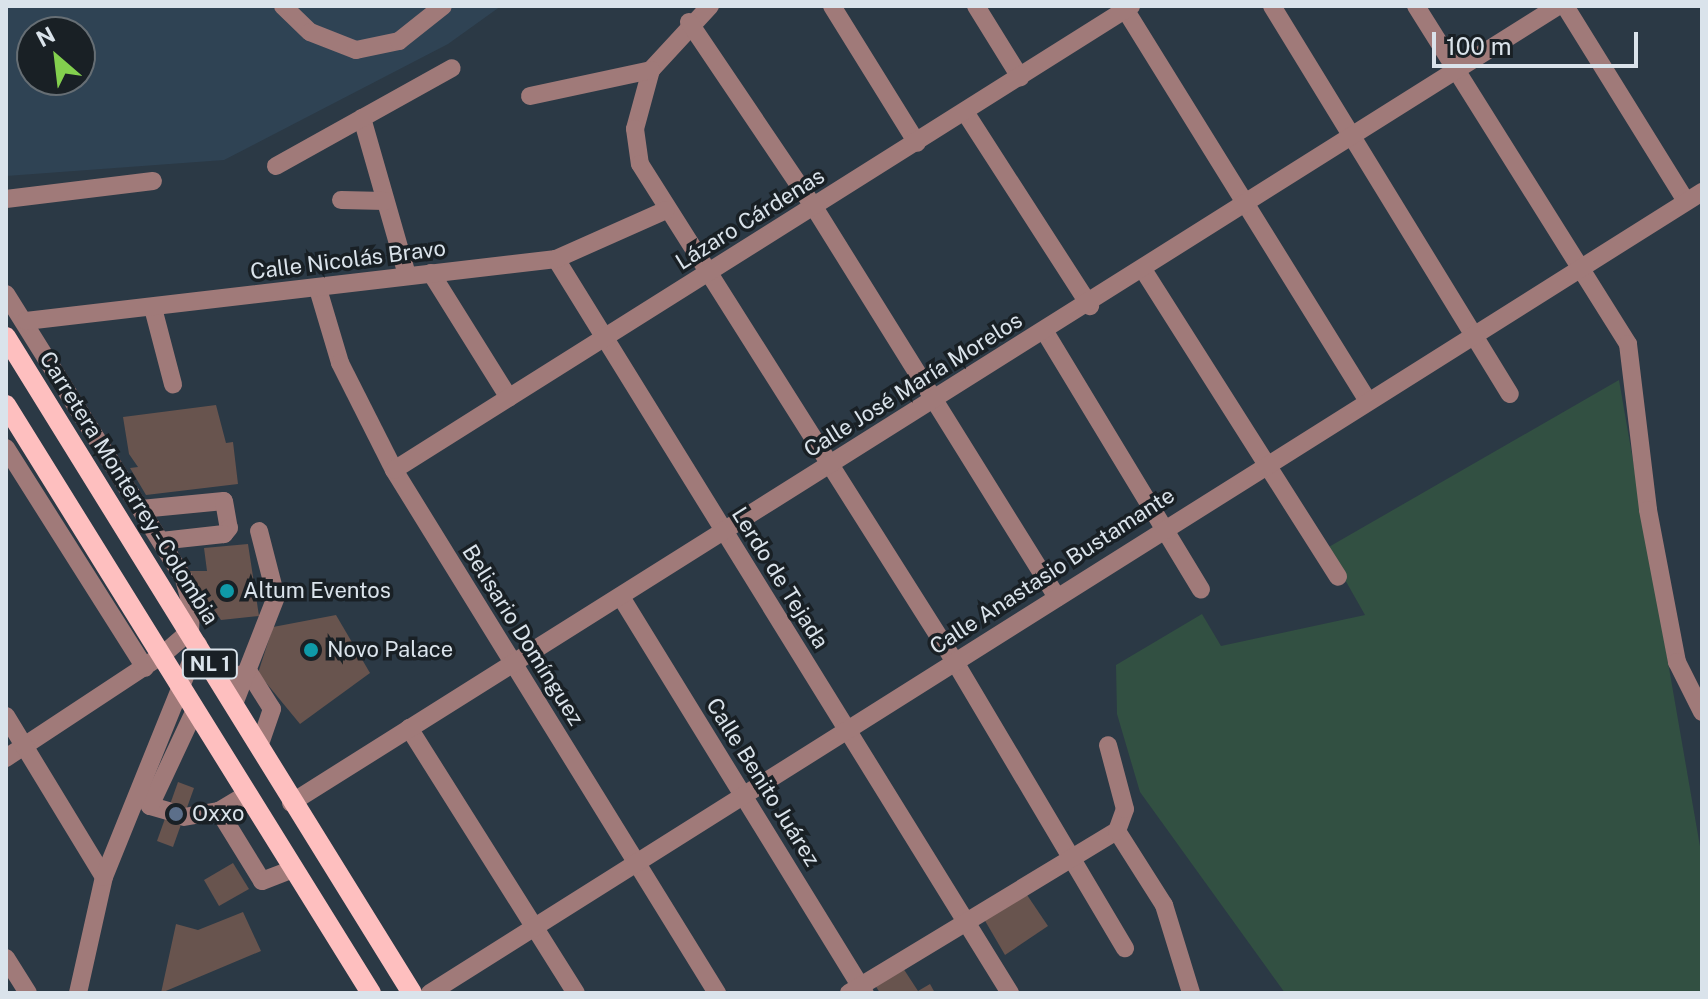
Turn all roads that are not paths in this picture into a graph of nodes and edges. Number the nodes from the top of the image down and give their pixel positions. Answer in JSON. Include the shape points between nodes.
{"nodes":[{"id":1,"x":283,"y":6,"type":"edge"},
{"id":2,"x":443,"y":6,"type":"edge"},
{"id":3,"x":710,"y":6,"type":"edge"},
{"id":4,"x":832,"y":6,"type":"edge"},
{"id":5,"x":976,"y":6,"type":"edge"},
{"id":6,"x":1272,"y":6,"type":"edge"},
{"id":7,"x":1416,"y":6,"type":"edge"},
{"id":8,"x":1558,"y":6,"type":"edge"},
{"id":9,"x":1565,"y":6,"type":"edge"},
{"id":10,"x":1126,"y":7,"type":"edge"},
{"id":11,"x":689,"y":22,"type":"junction"},
{"id":12,"x":452,"y":68,"type":"dead end"},
{"id":13,"x":651,"y":70,"type":"junction"},
{"id":14,"x":1458,"y":72,"type":"junction"},
{"id":15,"x":1020,"y":77,"type":"junction"},
{"id":16,"x":530,"y":96,"type":"dead end"},
{"id":17,"x":965,"y":112,"type":"junction"},
{"id":18,"x":362,"y":118,"type":"junction"},
{"id":19,"x":1355,"y":138,"type":"junction"},
{"id":20,"x":917,"y":143,"type":"junction"},
{"id":21,"x":276,"y":166,"type":"dead end"},
{"id":22,"x":153,"y":181,"type":"dead end"},
{"id":23,"x":1694,"y":196,"type":"edge"},
{"id":24,"x":6,"y":199,"type":"edge"},
{"id":25,"x":341,"y":200,"type":"dead end"},
{"id":26,"x":385,"y":201,"type":"junction"},
{"id":27,"x":1249,"y":205,"type":"junction"},
{"id":28,"x":814,"y":207,"type":"junction"},
{"id":29,"x":666,"y":210,"type":"junction"},
{"id":30,"x":556,"y":259,"type":"junction"},
{"id":31,"x":1581,"y":267,"type":"junction"},
{"id":32,"x":1144,"y":271,"type":"junction"},
{"id":33,"x":431,"y":273,"type":"junction"},
{"id":34,"x":707,"y":274,"type":"junction"},
{"id":35,"x":407,"y":275,"type":"junction"},
{"id":36,"x":318,"y":289,"type":"junction"},
{"id":37,"x":6,"y":294,"type":"edge"},
{"id":38,"x":1090,"y":306,"type":"junction"},
{"id":39,"x":153,"y":308,"type":"junction"},
{"id":40,"x":26,"y":321,"type":"junction"},
{"id":41,"x":1045,"y":332,"type":"junction"},
{"id":42,"x":1474,"y":335,"type":"junction"},
{"id":43,"x":6,"y":337,"type":"edge"},
{"id":44,"x":606,"y":339,"type":"junction"},
{"id":45,"x":173,"y":384,"type":"dead end"},
{"id":46,"x":1510,"y":394,"type":"dead end"},
{"id":47,"x":509,"y":398,"type":"junction"},
{"id":48,"x":1367,"y":399,"type":"junction"},
{"id":49,"x":935,"y":400,"type":"junction"},
{"id":50,"x":6,"y":405,"type":"edge"},
{"id":51,"x":7,"y":454,"type":"edge"},
{"id":52,"x":1267,"y":462,"type":"junction"},
{"id":53,"x":828,"y":466,"type":"junction"},
{"id":54,"x":394,"y":470,"type":"junction"},
{"id":55,"x":141,"y":509,"type":"junction"},
{"id":56,"x":1160,"y":529,"type":"junction"},
{"id":57,"x":723,"y":530,"type":"junction"},
{"id":58,"x":259,"y":531,"type":"dead end"},
{"id":59,"x":161,"y":541,"type":"junction"},
{"id":60,"x":1338,"y":577,"type":"dead end"},
{"id":61,"x":1201,"y":590,"type":"dead end"},
{"id":62,"x":621,"y":597,"type":"junction"},
{"id":63,"x":1057,"y":597,"type":"junction"},
{"id":64,"x":194,"y":637,"type":"junction"},
{"id":65,"x":162,"y":655,"type":"junction"},
{"id":66,"x":955,"y":662,"type":"junction"},
{"id":67,"x":512,"y":663,"type":"junction"},
{"id":68,"x":145,"y":668,"type":"junction"},
{"id":69,"x":250,"y":674,"type":"junction"},
{"id":70,"x":217,"y":676,"type":"junction"},
{"id":71,"x":180,"y":686,"type":"junction"},
{"id":72,"x":234,"y":704,"type":"junction"},
{"id":73,"x":195,"y":710,"type":"junction"},
{"id":74,"x":1702,"y":712,"type":"edge"},
{"id":75,"x":6,"y":716,"type":"edge"},
{"id":76,"x":409,"y":728,"type":"junction"},
{"id":77,"x":845,"y":730,"type":"junction"},
{"id":78,"x":1108,"y":745,"type":"dead end"},
{"id":79,"x":25,"y":746,"type":"junction"},
{"id":80,"x":259,"y":746,"type":"junction"},
{"id":81,"x":6,"y":758,"type":"edge"},
{"id":82,"x":741,"y":793,"type":"junction"},
{"id":83,"x":247,"y":794,"type":"junction"},
{"id":84,"x":131,"y":800,"type":"junction"},
{"id":85,"x":291,"y":803,"type":"junction"},
{"id":86,"x":167,"y":811,"type":"junction"},
{"id":87,"x":219,"y":811,"type":"junction"},
{"id":88,"x":1117,"y":831,"type":"junction"},
{"id":89,"x":1072,"y":857,"type":"junction"},
{"id":90,"x":634,"y":861,"type":"junction"},
{"id":91,"x":293,"y":869,"type":"junction"},
{"id":92,"x":104,"y":877,"type":"junction"},
{"id":93,"x":965,"y":921,"type":"junction"},
{"id":94,"x":534,"y":925,"type":"junction"},
{"id":95,"x":1125,"y":948,"type":"dead end"},
{"id":96,"x":6,"y":958,"type":"edge"},
{"id":97,"x":461,"y":984,"type":"edge"},
{"id":98,"x":859,"y":991,"type":"edge"},
{"id":99,"x":28,"y":993,"type":"edge"},
{"id":100,"x":78,"y":993,"type":"edge"},
{"id":101,"x":371,"y":993,"type":"edge"},
{"id":102,"x":412,"y":993,"type":"edge"},
{"id":103,"x":430,"y":993,"type":"edge"},
{"id":104,"x":576,"y":993,"type":"edge"},
{"id":105,"x":717,"y":993,"type":"edge"},
{"id":106,"x":1010,"y":993,"type":"edge"},
{"id":107,"x":1191,"y":993,"type":"edge"}],
"edges":[{"from":1,"to":2,"type":"street","via":[[310,32],[356,50],[399,41]]},
{"from":3,"to":11,"type":"street"},
{"from":4,"to":20,"type":"street"},
{"from":5,"to":15,"type":"street"},
{"from":6,"to":19,"type":"street"},
{"from":7,"to":14,"type":"street"},
{"from":8,"to":14,"type":"street","name":"Calle José María Morelos"},
{"from":9,"to":23,"type":"street"},
{"from":10,"to":15,"type":"street","name":"Lázaro Cárdenas"},
{"from":10,"to":27,"type":"street"},
{"from":11,"to":13,"type":"street"},
{"from":11,"to":28,"type":"street"},
{"from":12,"to":18,"type":"street"},
{"from":13,"to":16,"type":"street"},
{"from":13,"to":29,"type":"street","via":[[639,102],[637,151]]},
{"from":14,"to":19,"type":"street","name":"Calle José María Morelos"},
{"from":14,"to":31,"type":"street"},
{"from":15,"to":17,"type":"street","name":"Lázaro Cárdenas"},
{"from":17,"to":20,"type":"street","name":"Lázaro Cárdenas"},
{"from":17,"to":38,"type":"street"},
{"from":18,"to":21,"type":"street"},
{"from":18,"to":26,"type":"street"},
{"from":19,"to":27,"type":"street","name":"Calle José María Morelos"},
{"from":19,"to":42,"type":"street"},
{"from":20,"to":28,"type":"street","name":"Lázaro Cárdenas"},
{"from":22,"to":24,"type":"street"},
{"from":23,"to":31,"type":"street","name":"Calle Anastasio Bustamante"},
{"from":25,"to":26,"type":"street"},
{"from":26,"to":35,"type":"street"},
{"from":27,"to":32,"type":"street","name":"Calle José María Morelos"},
{"from":27,"to":48,"type":"street"},
{"from":28,"to":34,"type":"street","name":"Lázaro Cárdenas"},
{"from":28,"to":49,"type":"street"},
{"from":29,"to":30,"type":"street","name":"Calle Nicolás Bravo"},
{"from":29,"to":34,"type":"street"},
{"from":30,"to":33,"type":"street","name":"Calle Nicolás Bravo"},
{"from":30,"to":44,"type":"street","name":"Lerdo de Tejada"},
{"from":31,"to":42,"type":"street","name":"Calle Anastasio Bustamante"},
{"from":31,"to":74,"type":"street","via":[[1628,344],[1648,510],[1677,662]]},
{"from":32,"to":38,"type":"street","name":"Calle José María Morelos"},
{"from":32,"to":52,"type":"street"},
{"from":33,"to":35,"type":"street","name":"Calle Nicolás Bravo"},
{"from":33,"to":47,"type":"street"},
{"from":34,"to":44,"type":"street","name":"Lázaro Cárdenas"},
{"from":34,"to":53,"type":"street"},
{"from":35,"to":36,"type":"street","name":"Calle Nicolás Bravo"},
{"from":36,"to":39,"type":"street","name":"Calle Nicolás Bravo"},
{"from":36,"to":54,"type":"street","name":"Belisario Domínguez","via":[[340,363]]},
{"from":37,"to":40,"type":"street"},
{"from":38,"to":41,"type":"street","name":"Calle José María Morelos"},
{"from":39,"to":40,"type":"street","name":"Calle Nicolás Bravo"},
{"from":39,"to":45,"type":"street"},
{"from":40,"to":55,"type":"street"},
{"from":41,"to":49,"type":"street","name":"Calle José María Morelos"},
{"from":41,"to":56,"type":"street"},
{"from":42,"to":46,"type":"street"},
{"from":42,"to":48,"type":"street","name":"Calle Anastasio Bustamante"},
{"from":43,"to":64,"type":"main road","name":"Carretera Monterrey - Colombia","number":"NL 1"},
{"from":44,"to":47,"type":"street","name":"Lázaro Cárdenas"},
{"from":44,"to":57,"type":"street","name":"Lerdo de Tejada"},
{"from":47,"to":54,"type":"street","name":"Lázaro Cárdenas"},
{"from":48,"to":52,"type":"street","name":"Calle Anastasio Bustamante"},
{"from":49,"to":53,"type":"street","name":"Calle José María Morelos"},
{"from":49,"to":63,"type":"street"},
{"from":50,"to":65,"type":"main road","number":"NL 1"},
{"from":51,"to":68,"type":"street"},
{"from":52,"to":56,"type":"street","name":"Calle Anastasio Bustamante"},
{"from":52,"to":60,"type":"street"},
{"from":53,"to":57,"type":"street","name":"Calle José María Morelos"},
{"from":53,"to":66,"type":"street"},
{"from":54,"to":67,"type":"street","name":"Belisario Domínguez"},
{"from":55,"to":59,"type":"street"},
{"from":55,"to":59,"type":"street","via":[[224,501],[229,528],[224,534]]},
{"from":56,"to":61,"type":"street"},
{"from":56,"to":63,"type":"street","name":"Calle Anastasio Bustamante"},
{"from":57,"to":62,"type":"street","name":"Calle José María Morelos"},
{"from":57,"to":77,"type":"street","name":"Lerdo de Tejada"},
{"from":58,"to":69,"type":"street","via":[[276,590]]},
{"from":59,"to":64,"type":"street","via":[[189,592]]},
{"from":62,"to":67,"type":"street","name":"Calle José María Morelos"},
{"from":62,"to":82,"type":"street","name":"Calle Benito Juárez"},
{"from":63,"to":66,"type":"street","name":"Calle Anastasio Bustamante"},
{"from":64,"to":65,"type":"street"},
{"from":64,"to":70,"type":"main road","name":"Carretera Monterrey - Colombia","number":"NL 1"},
{"from":64,"to":71,"type":"street"},
{"from":65,"to":68,"type":"street"},
{"from":65,"to":71,"type":"main road","number":"NL 1"},
{"from":66,"to":77,"type":"street","name":"Calle Anastasio Bustamante"},
{"from":66,"to":89,"type":"street"},
{"from":67,"to":76,"type":"street","name":"Calle José María Morelos"},
{"from":67,"to":90,"type":"street","name":"Belisario Domínguez"},
{"from":68,"to":79,"type":"street"},
{"from":69,"to":70,"type":"street"},
{"from":69,"to":72,"type":"street"},
{"from":69,"to":80,"type":"street","via":[[273,713]]},
{"from":70,"to":72,"type":"main road","name":"Carretera Monterrey - Colombia","number":"NL 1"},
{"from":71,"to":73,"type":"main road","number":"NL 1"},
{"from":71,"to":84,"type":"street"},
{"from":72,"to":80,"type":"main road","name":"Carretera Monterrey - Colombia","number":"NL 1"},
{"from":73,"to":83,"type":"main road","number":"NL 1"},
{"from":73,"to":86,"type":"street"},
{"from":75,"to":79,"type":"street"},
{"from":76,"to":85,"type":"street","name":"Calle José María Morelos"},
{"from":76,"to":94,"type":"street"},
{"from":77,"to":82,"type":"street","name":"Calle Anastasio Bustamante"},
{"from":77,"to":93,"type":"street","name":"Lerdo de Tejada"},
{"from":78,"to":88,"type":"street","via":[[1125,809]]},
{"from":79,"to":81,"type":"street"},
{"from":79,"to":92,"type":"street"},
{"from":80,"to":85,"type":"main road","name":"Carretera Monterrey - Colombia","number":"NL 1"},
{"from":82,"to":90,"type":"street","name":"Calle Anastasio Bustamante"},
{"from":82,"to":98,"type":"street","name":"Calle Benito Juárez"},
{"from":83,"to":87,"type":"street"},
{"from":83,"to":91,"type":"main road","number":"NL 1"},
{"from":84,"to":86,"type":"street"},
{"from":84,"to":92,"type":"street"},
{"from":85,"to":102,"type":"main road","name":"Carretera Monterrey - Colombia","number":"NL 1"},
{"from":86,"to":87,"type":"street"},
{"from":87,"to":91,"type":"street","via":[[262,881]]},
{"from":88,"to":89,"type":"street"},
{"from":88,"to":107,"type":"street","via":[[1164,905]]},
{"from":89,"to":93,"type":"street"},
{"from":89,"to":95,"type":"street"},
{"from":90,"to":94,"type":"street","name":"Calle Anastasio Bustamante"},
{"from":90,"to":105,"type":"street","name":"Belisario Domínguez"},
{"from":91,"to":101,"type":"main road","number":"NL 1"},
{"from":92,"to":100,"type":"street"},
{"from":93,"to":98,"type":"street"},
{"from":93,"to":106,"type":"street","name":"Lerdo de Tejada"},
{"from":94,"to":97,"type":"street","name":"Calle Anastasio Bustamante"},
{"from":94,"to":104,"type":"street"},
{"from":96,"to":99,"type":"street"},
{"from":97,"to":103,"type":"street","name":"Calle Anastasio Bustamante"}]}
